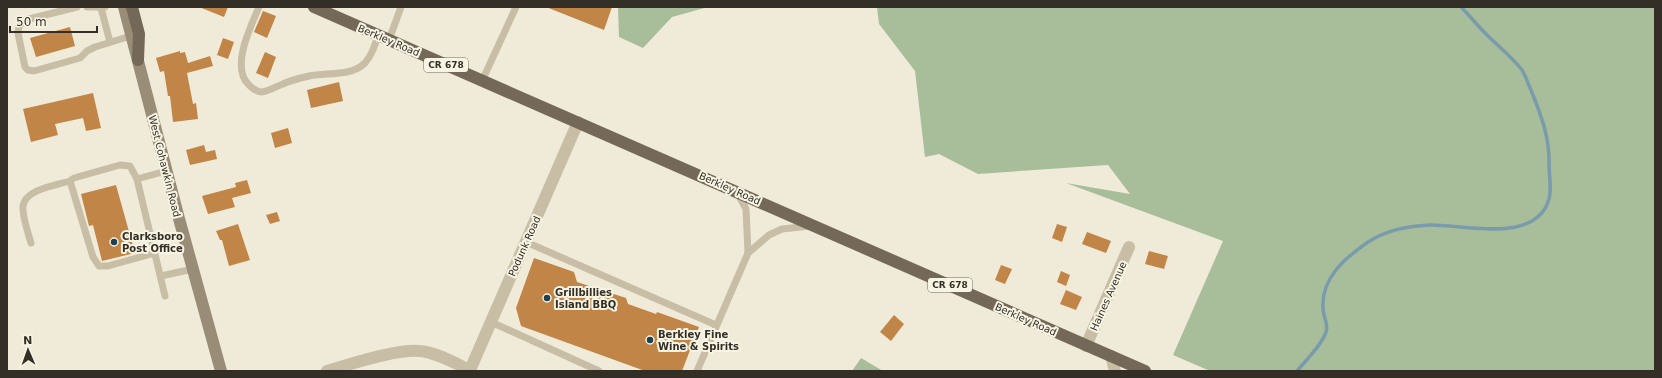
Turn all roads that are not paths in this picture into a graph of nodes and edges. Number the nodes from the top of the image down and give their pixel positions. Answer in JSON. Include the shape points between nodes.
{"nodes":[{"id":1,"x":77,"y":7,"type":"edge"},
{"id":2,"x":87,"y":7,"type":"edge"},
{"id":3,"x":103,"y":7,"type":"edge"},
{"id":4,"x":124,"y":7,"type":"edge"},
{"id":5,"x":132,"y":7,"type":"edge"},
{"id":6,"x":259,"y":7,"type":"edge"},
{"id":7,"x":314,"y":7,"type":"edge"},
{"id":8,"x":401,"y":7,"type":"edge"},
{"id":9,"x":516,"y":7,"type":"edge"},
{"id":10,"x":135,"y":35,"type":"junction"},
{"id":11,"x":383,"y":38,"type":"junction"},
{"id":12,"x":110,"y":42,"type":"junction"},
{"id":13,"x":482,"y":81,"type":"junction"},
{"id":14,"x":578,"y":122,"type":"junction"},
{"id":15,"x":166,"y":171,"type":"junction"},
{"id":16,"x":137,"y":179,"type":"junction"},
{"id":17,"x":70,"y":181,"type":"junction"},
{"id":18,"x":736,"y":191,"type":"junction"},
{"id":19,"x":814,"y":225,"type":"junction"},
{"id":20,"x":526,"y":242,"type":"junction"},
{"id":21,"x":30,"y":243,"type":"dead end"},
{"id":22,"x":1129,"y":247,"type":"dead end"},
{"id":23,"x":156,"y":253,"type":"junction"},
{"id":24,"x":748,"y":253,"type":"junction"},
{"id":25,"x":193,"y":269,"type":"junction"},
{"id":26,"x":161,"y":276,"type":"junction"},
{"id":27,"x":165,"y":296,"type":"dead end"},
{"id":28,"x":491,"y":322,"type":"junction"},
{"id":29,"x":716,"y":325,"type":"junction"},
{"id":30,"x":1086,"y":346,"type":"junction"},
{"id":31,"x":1111,"y":356,"type":"junction"},
{"id":32,"x":221,"y":371,"type":"edge"},
{"id":33,"x":327,"y":371,"type":"edge"},
{"id":34,"x":470,"y":371,"type":"edge"},
{"id":35,"x":599,"y":371,"type":"edge"},
{"id":36,"x":697,"y":371,"type":"edge"},
{"id":37,"x":1115,"y":371,"type":"edge"},
{"id":38,"x":1145,"y":371,"type":"edge"}],
"edges":[{"from":1,"to":12,"type":"lane","via":[[25,20],[19,26],[18,33],[25,67],[34,70],[80,58],[87,51]]},
{"from":2,"to":3,"type":"lane"},
{"from":3,"to":12,"type":"lane"},
{"from":4,"to":10,"type":"main road"},
{"from":5,"to":10,"type":"main road"},
{"from":6,"to":11,"type":"lane","via":[[245,40],[242,56],[247,83],[254,90],[262,92],[294,79],[352,70],[364,63]]},
{"from":7,"to":11,"type":"main road","name":"Berkley Road","number":"CR 678"},
{"from":8,"to":11,"type":"lane"},
{"from":9,"to":13,"type":"lane"},
{"from":10,"to":12,"type":"lane"},
{"from":10,"to":15,"type":"main road","name":"West Cohawkin Road","via":[[138,60]]},
{"from":11,"to":13,"type":"main road","name":"Berkley Road","number":"CR 678"},
{"from":13,"to":14,"type":"main road","name":"Berkley Road","number":"CR 678"},
{"from":14,"to":18,"type":"main road","name":"Berkley Road","number":"CR 678"},
{"from":14,"to":20,"type":"street","name":"Podunk Road"},
{"from":15,"to":16,"type":"lane"},
{"from":15,"to":25,"type":"main road","name":"West Cohawkin Road"},
{"from":16,"to":17,"type":"lane","via":[[130,166],[126,164]]},
{"from":16,"to":23,"type":"lane"},
{"from":17,"to":21,"type":"lane","via":[[32,192],[25,198],[23,206]]},
{"from":17,"to":23,"type":"lane","via":[[93,257],[99,266],[108,266]]},
{"from":18,"to":19,"type":"main road","name":"Berkley Road","number":"CR 678"},
{"from":18,"to":24,"type":"lane","via":[[746,208]]},
{"from":19,"to":24,"type":"lane","via":[[782,229],[769,235]]},
{"from":19,"to":30,"type":"main road","name":"Berkley Road","number":"CR 678"},
{"from":20,"to":28,"type":"street","name":"Podunk Road"},
{"from":20,"to":29,"type":"lane"},
{"from":22,"to":30,"type":"street","name":"Haines Avenue"},
{"from":23,"to":26,"type":"lane"},
{"from":24,"to":29,"type":"lane"},
{"from":25,"to":26,"type":"lane"},
{"from":25,"to":32,"type":"main road","name":"West Cohawkin Road"},
{"from":26,"to":27,"type":"lane"},
{"from":28,"to":34,"type":"street","name":"Podunk Road"},
{"from":28,"to":35,"type":"lane"},
{"from":29,"to":36,"type":"lane"},
{"from":30,"to":31,"type":"main road","name":"Berkley Road","number":"CR 678"},
{"from":31,"to":37,"type":"street"},
{"from":31,"to":38,"type":"main road","name":"Berkley Road","number":"CR 678"},
{"from":33,"to":34,"type":"street","via":[[396,353],[420,351],[450,360]]}]}
